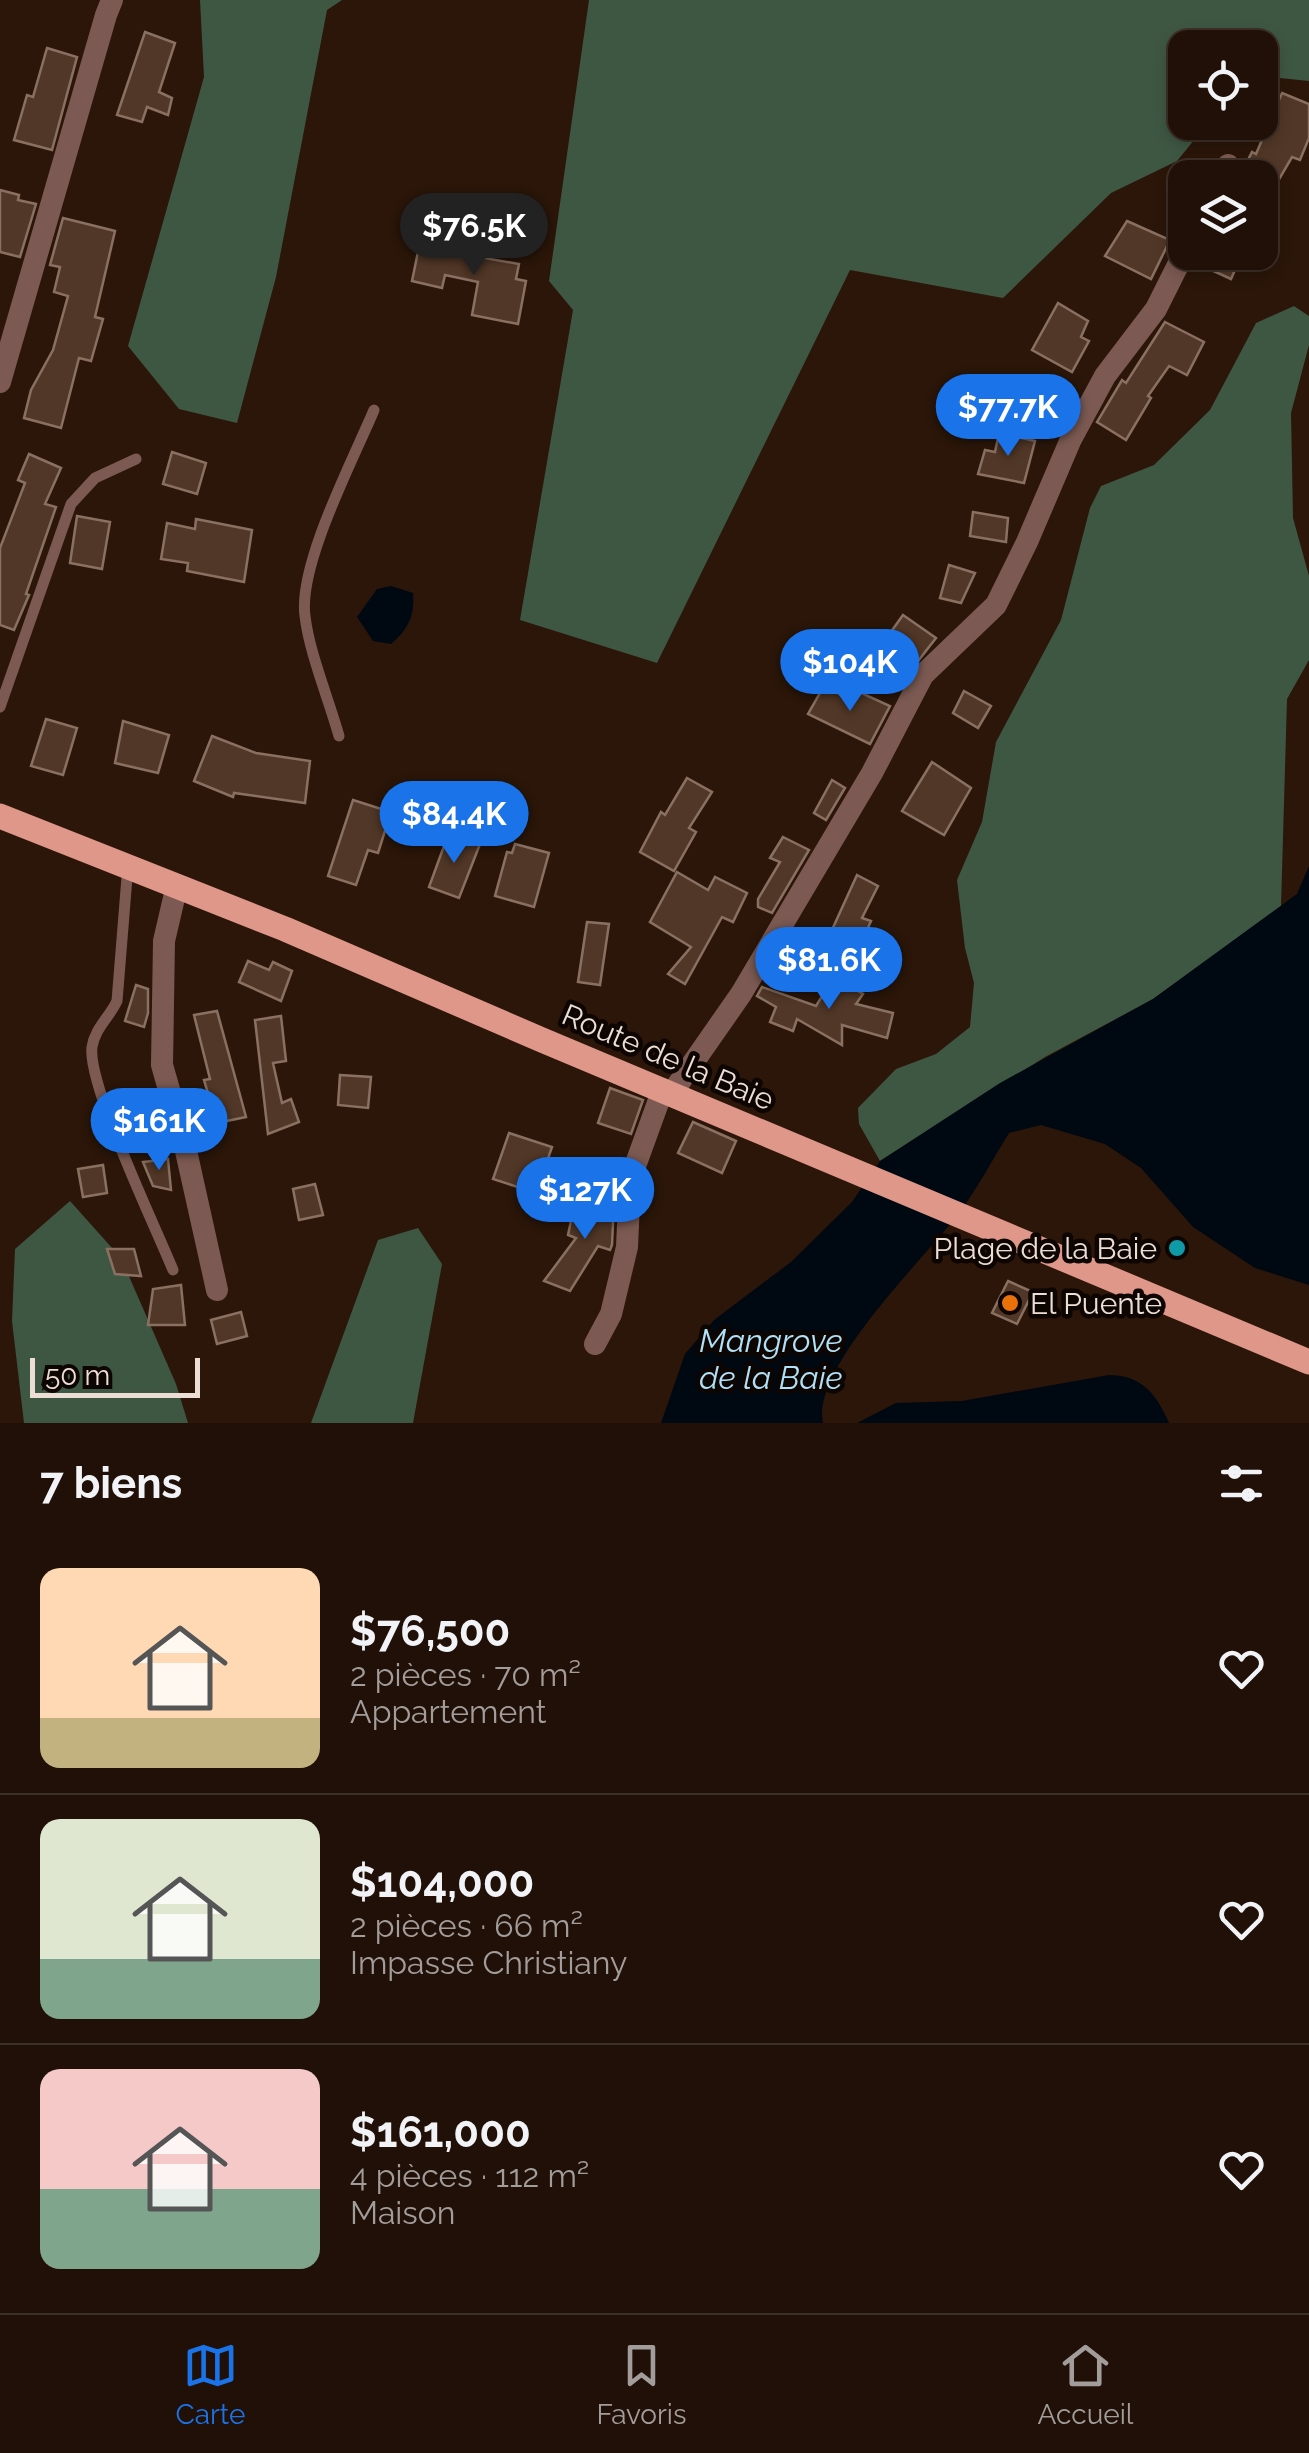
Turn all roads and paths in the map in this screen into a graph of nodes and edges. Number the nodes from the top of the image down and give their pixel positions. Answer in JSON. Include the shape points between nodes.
{"nodes":[{"id":1,"x":112,"y":0,"type":"edge"},
{"id":2,"x":1175,"y":270,"type":"edge"},
{"id":3,"x":0,"y":382,"type":"edge"},
{"id":4,"x":374,"y":410,"type":"dead end"},
{"id":5,"x":136,"y":458,"type":"dead end"},
{"id":6,"x":0,"y":708,"type":"edge"},
{"id":7,"x":339,"y":736,"type":"dead end"},
{"id":8,"x":0,"y":816,"type":"edge"},
{"id":9,"x":128,"y":866,"type":"junction"},
{"id":10,"x":178,"y":885,"type":"junction"},
{"id":11,"x":667,"y":1091,"type":"junction"},
{"id":12,"x":173,"y":1270,"type":"dead end"},
{"id":13,"x":218,"y":1290,"type":"dead end"},
{"id":14,"x":595,"y":1344,"type":"dead end"},
{"id":15,"x":1309,"y":1362,"type":"edge"}],
"edges":[{"from":1,"to":3,"type":"street"},
{"from":2,"to":11,"type":"street","via":[[1071,439],[996,605],[923,675],[741,994]]},
{"from":4,"to":7,"type":"lane","via":[[307,582],[304,615]]},
{"from":5,"to":6,"type":"lane","via":[[95,478],[71,504]]},
{"from":8,"to":9,"type":"main road","name":"Route de la Baie"},
{"from":9,"to":10,"type":"main road","name":"Route de la Baie"},
{"from":9,"to":12,"type":"lane","via":[[117,1001],[95,1031],[91,1053],[107,1110]]},
{"from":10,"to":11,"type":"main road","name":"Route de la Baie"},
{"from":10,"to":13,"type":"street","via":[[164,940],[162,1066]]},
{"from":11,"to":14,"type":"street","via":[[630,1180],[617,1295]]},
{"from":11,"to":15,"type":"main road","name":"Route de la Baie"}]}
